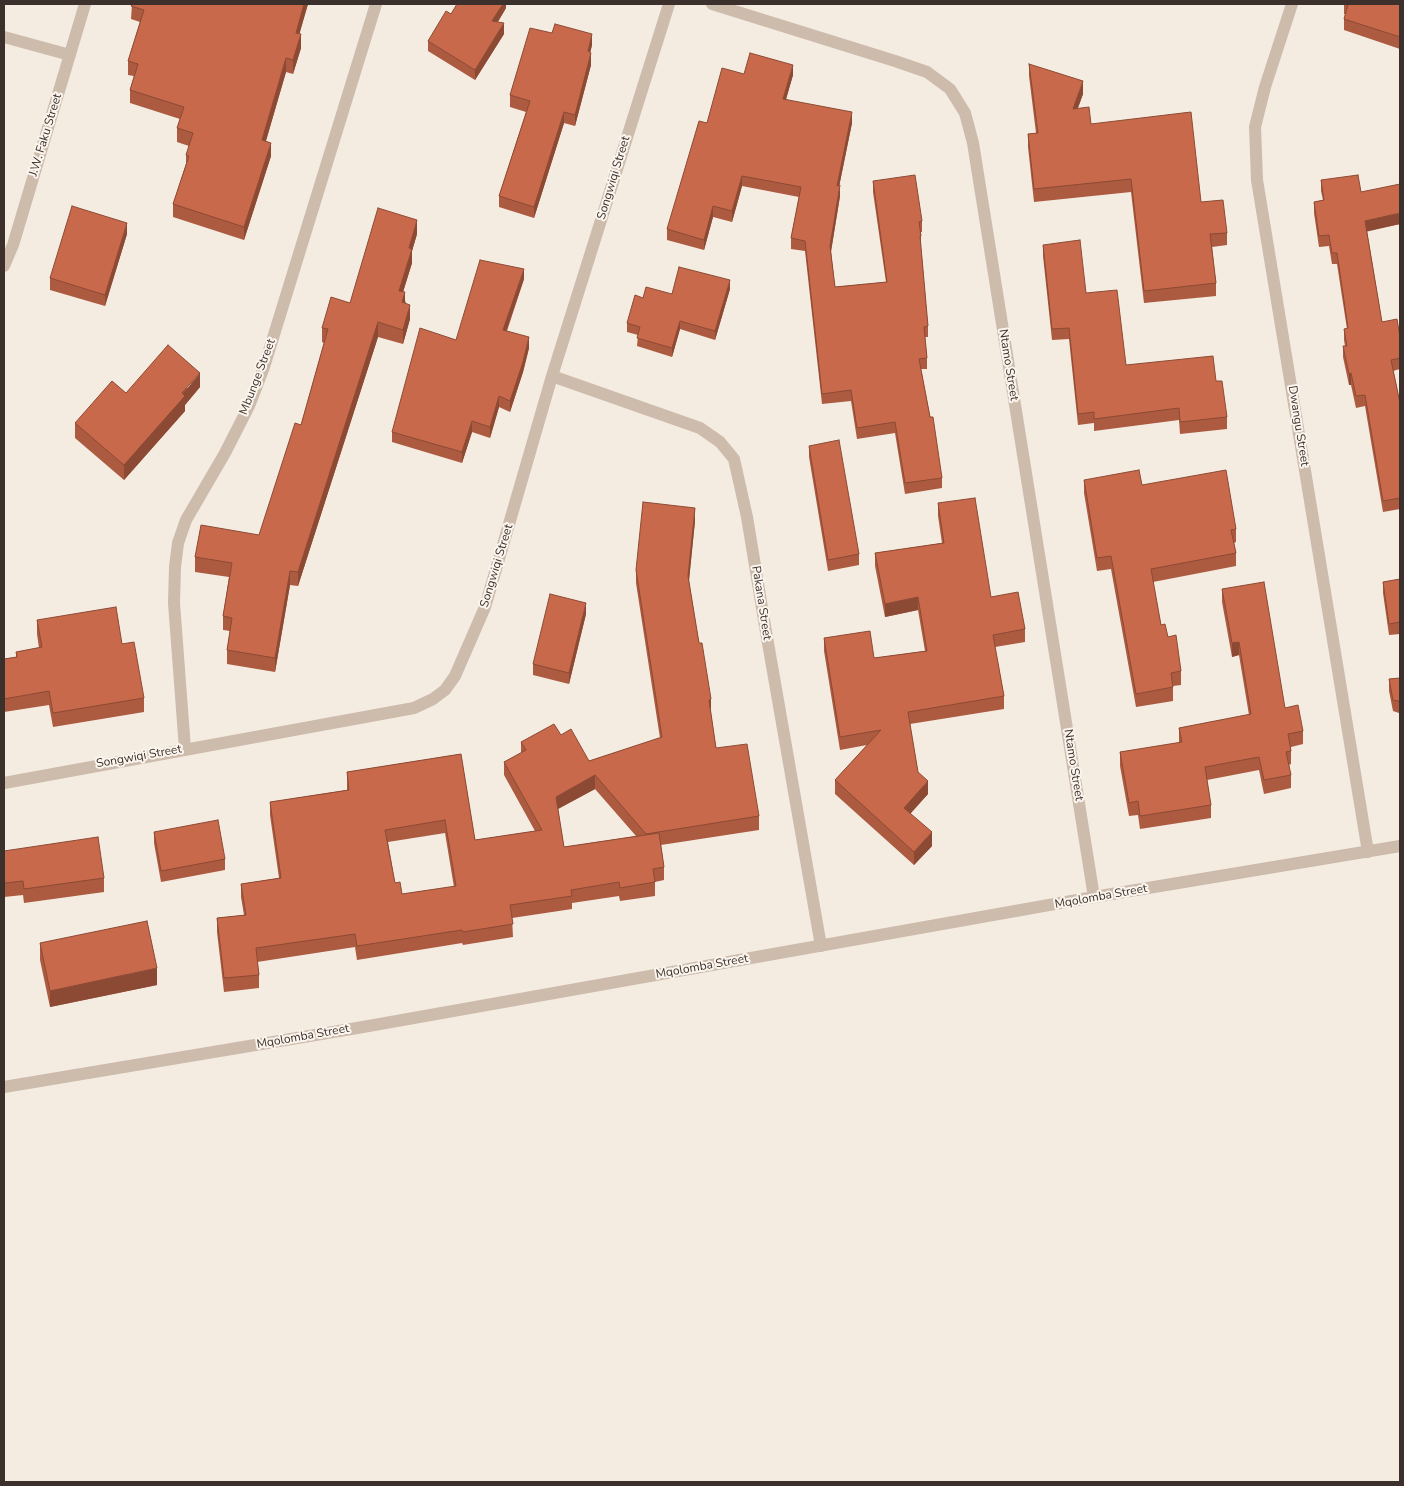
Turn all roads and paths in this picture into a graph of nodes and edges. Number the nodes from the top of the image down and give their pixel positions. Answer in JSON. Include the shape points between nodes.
{"nodes":[{"id":1,"x":85,"y":4,"type":"edge"},
{"id":2,"x":376,"y":4,"type":"edge"},
{"id":3,"x":669,"y":4,"type":"edge"},
{"id":4,"x":712,"y":4,"type":"edge"},
{"id":5,"x":1292,"y":4,"type":"edge"},
{"id":6,"x":4,"y":37,"type":"edge"},
{"id":7,"x":70,"y":54,"type":"junction"},
{"id":8,"x":4,"y":266,"type":"edge"},
{"id":9,"x":552,"y":376,"type":"junction"},
{"id":10,"x":185,"y":749,"type":"junction"},
{"id":11,"x":4,"y":783,"type":"edge"},
{"id":12,"x":1400,"y":846,"type":"edge"},
{"id":13,"x":1368,"y":852,"type":"junction"},
{"id":14,"x":1094,"y":897,"type":"junction"},
{"id":15,"x":821,"y":946,"type":"junction"},
{"id":16,"x":4,"y":1087,"type":"edge"}],
"edges":[{"from":1,"to":7,"type":"street","name":"J.W. Faku Street"},
{"from":2,"to":10,"type":"street","name":"Mbunge Street","via":[[264,367],[249,406],[186,520],[178,543],[174,603]]},
{"from":3,"to":9,"type":"street","name":"Songwiqi Street"},
{"from":4,"to":14,"type":"street","name":"Ntamo Street","via":[[926,72],[950,89],[964,112],[973,143]]},
{"from":5,"to":13,"type":"street","name":"Dwangu Street","via":[[1255,127],[1257,180]]},
{"from":6,"to":7,"type":"street"},
{"from":7,"to":8,"type":"street","name":"J.W. Faku Street"},
{"from":9,"to":10,"type":"street","name":"Songwiqi Street","via":[[485,607],[455,676],[445,690],[414,708]]},
{"from":9,"to":15,"type":"street","name":"Pakana Street","via":[[700,428],[720,442],[734,459],[747,517]]},
{"from":10,"to":11,"type":"street","name":"Songwiqi Street"},
{"from":12,"to":13,"type":"street","name":"Mqolomba Street"},
{"from":13,"to":14,"type":"street","name":"Mqolomba Street"},
{"from":14,"to":15,"type":"street","name":"Mqolomba Street"},
{"from":15,"to":16,"type":"street","name":"Mqolomba Street"}]}
